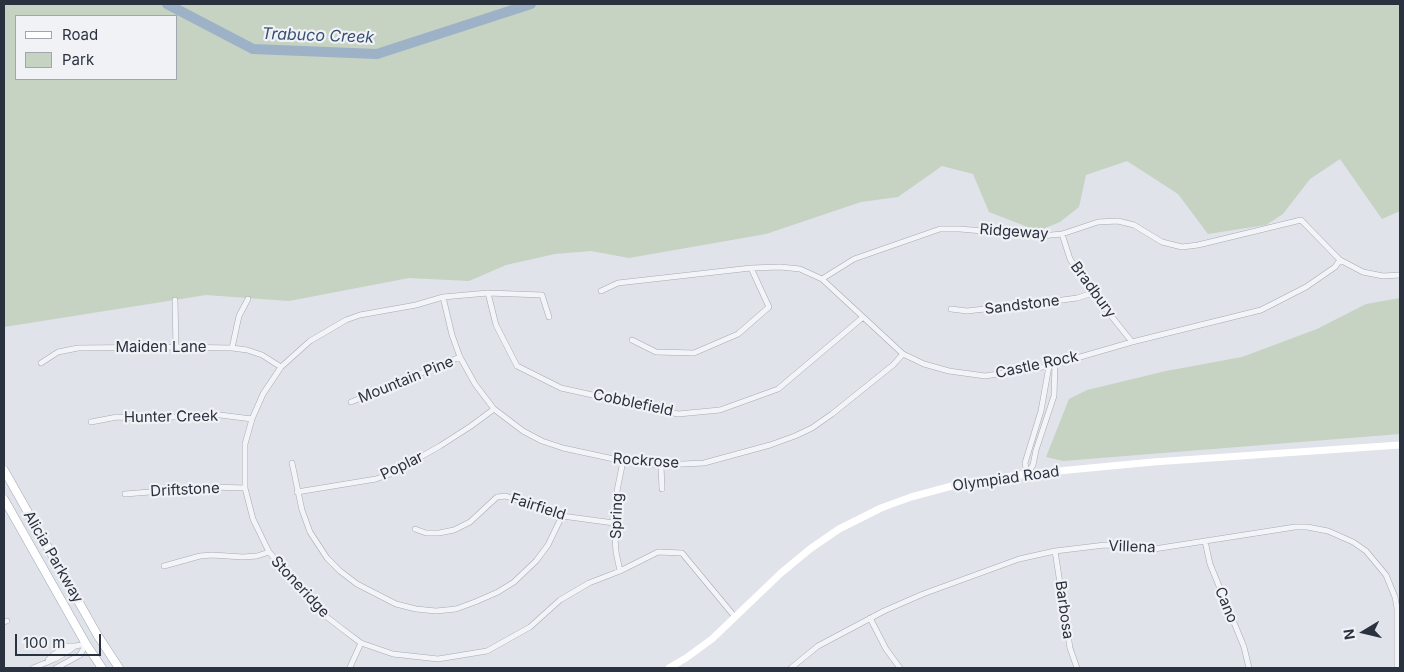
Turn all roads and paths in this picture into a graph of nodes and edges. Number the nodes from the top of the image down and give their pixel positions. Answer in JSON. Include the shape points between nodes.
{"nodes":[{"id":1,"x":1062,"y":234,"type":"junction"},
{"id":2,"x":1340,"y":260,"type":"junction"},
{"id":3,"x":751,"y":268,"type":"junction"},
{"id":4,"x":1400,"y":275,"type":"edge"},
{"id":5,"x":822,"y":279,"type":"junction"},
{"id":6,"x":601,"y":291,"type":"dead end"},
{"id":7,"x":1093,"y":293,"type":"junction"},
{"id":8,"x":488,"y":294,"type":"junction"},
{"id":9,"x":443,"y":297,"type":"junction"},
{"id":10,"x":248,"y":299,"type":"dead end"},
{"id":11,"x":175,"y":300,"type":"dead end"},
{"id":12,"x":952,"y":309,"type":"dead end"},
{"id":13,"x":548,"y":317,"type":"dead end"},
{"id":14,"x":862,"y":318,"type":"junction"},
{"id":15,"x":632,"y":340,"type":"dead end"},
{"id":16,"x":1132,"y":342,"type":"junction"},
{"id":17,"x":176,"y":346,"type":"junction"},
{"id":18,"x":232,"y":348,"type":"junction"},
{"id":19,"x":903,"y":354,"type":"junction"},
{"id":20,"x":460,"y":357,"type":"junction"},
{"id":21,"x":40,"y":363,"type":"dead end"},
{"id":22,"x":1052,"y":365,"type":"junction"},
{"id":23,"x":281,"y":367,"type":"junction"},
{"id":24,"x":1046,"y":384,"type":"junction"},
{"id":25,"x":1055,"y":385,"type":"junction"},
{"id":26,"x":351,"y":402,"type":"dead end"},
{"id":27,"x":494,"y":409,"type":"junction"},
{"id":28,"x":252,"y":419,"type":"junction"},
{"id":29,"x":91,"y":422,"type":"dead end"},
{"id":30,"x":1400,"y":445,"type":"edge"},
{"id":31,"x":1028,"y":448,"type":"junction"},
{"id":32,"x":1036,"y":449,"type":"junction"},
{"id":33,"x":623,"y":461,"type":"junction"},
{"id":34,"x":292,"y":463,"type":"dead end"},
{"id":35,"x":661,"y":465,"type":"junction"},
{"id":36,"x":4,"y":470,"type":"edge"},
{"id":37,"x":1027,"y":474,"type":"junction"},
{"id":38,"x":245,"y":488,"type":"junction"},
{"id":39,"x":662,"y":489,"type":"dead end"},
{"id":40,"x":297,"y":492,"type":"junction"},
{"id":41,"x":125,"y":494,"type":"dead end"},
{"id":42,"x":4,"y":499,"type":"edge"},
{"id":43,"x":562,"y":516,"type":"junction"},
{"id":44,"x":614,"y":523,"type":"junction"},
{"id":45,"x":415,"y":529,"type":"dead end"},
{"id":46,"x":1205,"y":541,"type":"junction"},
{"id":47,"x":1056,"y":551,"type":"junction"},
{"id":48,"x":268,"y":552,"type":"junction"},
{"id":49,"x":164,"y":566,"type":"dead end"},
{"id":50,"x":620,"y":571,"type":"junction"},
{"id":51,"x":735,"y":617,"type":"junction"},
{"id":52,"x":870,"y":618,"type":"junction"},
{"id":53,"x":98,"y":636,"type":"junction"},
{"id":54,"x":361,"y":643,"type":"junction"},
{"id":55,"x":86,"y":644,"type":"junction"},
{"id":56,"x":48,"y":661,"type":"junction"},
{"id":57,"x":350,"y":667,"type":"dead end"},
{"id":58,"x":36,"y":668,"type":"edge"},
{"id":59,"x":56,"y":668,"type":"edge"},
{"id":60,"x":102,"y":668,"type":"edge"},
{"id":61,"x":119,"y":668,"type":"edge"},
{"id":62,"x":669,"y":668,"type":"edge"},
{"id":63,"x":791,"y":668,"type":"edge"},
{"id":64,"x":900,"y":668,"type":"edge"},
{"id":65,"x":1077,"y":668,"type":"edge"},
{"id":66,"x":1249,"y":668,"type":"edge"},
{"id":67,"x":1397,"y":668,"type":"edge"}],
"edges":[{"from":1,"to":2,"type":"street","name":"Ridgeway","via":[[1098,222],[1118,221],[1134,225],[1162,242],[1182,247],[1301,220]]},
{"from":1,"to":5,"type":"street","name":"Ridgeway","via":[[1041,236],[940,229],[854,259]]},
{"from":1,"to":7,"type":"street","name":"Bradbury","via":[[1070,259]]},
{"from":2,"to":4,"type":"street","via":[[1363,272]]},
{"from":2,"to":16,"type":"street","name":"Castle Rock","via":[[1306,287],[1262,310]]},
{"from":3,"to":5,"type":"street","name":"Castle Rock","via":[[800,269]]},
{"from":3,"to":6,"type":"street","name":"Castle Rock","via":[[618,283]]},
{"from":3,"to":15,"type":"street","via":[[768,307],[738,334],[694,353],[656,352]]},
{"from":5,"to":14,"type":"street","name":"Castle Rock"},
{"from":7,"to":12,"type":"street","name":"Sandstone","via":[[1063,300],[977,310]]},
{"from":7,"to":16,"type":"street","name":"Bradbury"},
{"from":8,"to":9,"type":"street","name":"Stoneridge"},
{"from":8,"to":13,"type":"street","name":"Stoneridge","via":[[542,295]]},
{"from":8,"to":14,"type":"street","name":"Cobblefield","via":[[496,325],[517,366],[561,388],[678,414],[720,410],[778,389]]},
{"from":9,"to":20,"type":"street","name":"Rockrose"},
{"from":9,"to":23,"type":"street","name":"Stoneridge","via":[[346,320],[310,340]]},
{"from":10,"to":18,"type":"street","via":[[239,316]]},
{"from":11,"to":17,"type":"street"},
{"from":14,"to":19,"type":"street","name":"Castle Rock"},
{"from":16,"to":22,"type":"street","name":"Castle Rock"},
{"from":17,"to":18,"type":"street","name":"Maiden Lane"},
{"from":17,"to":21,"type":"street","name":"Maiden Lane","via":[[78,348],[58,352]]},
{"from":18,"to":23,"type":"street","name":"Maiden Lane","via":[[247,350]]},
{"from":19,"to":22,"type":"street","name":"Castle Rock","via":[[949,371],[985,376]]},
{"from":19,"to":35,"type":"street","name":"Rockrose","via":[[832,414],[796,436],[704,463]]},
{"from":20,"to":26,"type":"street","name":"Mountain Pine"},
{"from":20,"to":27,"type":"street","name":"Rockrose"},
{"from":22,"to":24,"type":"street"},
{"from":22,"to":25,"type":"street"},
{"from":23,"to":28,"type":"street","name":"Stoneridge","via":[[263,394]]},
{"from":24,"to":25,"type":"street"},
{"from":24,"to":31,"type":"street"},
{"from":25,"to":32,"type":"street"},
{"from":27,"to":33,"type":"street","name":"Rockrose","via":[[542,441]]},
{"from":27,"to":40,"type":"street","name":"Poplar","via":[[440,446],[390,474]]},
{"from":28,"to":29,"type":"street","name":"Hunter Creek","via":[[212,414],[148,419],[117,417]]},
{"from":28,"to":38,"type":"street","name":"Stoneridge","via":[[245,444]]},
{"from":30,"to":37,"type":"main road","name":"Olympiad Road"},
{"from":31,"to":32,"type":"street"},
{"from":31,"to":37,"type":"street"},
{"from":32,"to":37,"type":"street","via":[[1033,465]]},
{"from":33,"to":35,"type":"street","name":"Rockrose"},
{"from":33,"to":44,"type":"street","name":"Spring"},
{"from":34,"to":40,"type":"street"},
{"from":35,"to":39,"type":"street"},
{"from":36,"to":53,"type":"main road","name":"Alicia Parkway"},
{"from":37,"to":51,"type":"main road","name":"Olympiad Road","via":[[963,483],[881,508],[839,529],[810,549]]},
{"from":38,"to":41,"type":"street","name":"Driftstone","via":[[212,487]]},
{"from":38,"to":48,"type":"street","name":"Stoneridge","via":[[253,519]]},
{"from":40,"to":43,"type":"street","via":[[310,532],[340,571],[390,601],[436,611],[476,602],[514,582],[536,562]]},
{"from":42,"to":55,"type":"main road","name":"Alicia Parkway"},
{"from":43,"to":44,"type":"street","name":"Fairfield"},
{"from":43,"to":45,"type":"street","name":"Fairfield","via":[[506,496],[497,497],[470,522],[454,530],[439,534]]},
{"from":44,"to":50,"type":"street","name":"Spring"},
{"from":46,"to":47,"type":"street","name":"Villena","via":[[1154,549],[1104,546]]},
{"from":46,"to":66,"type":"street","name":"Cano","via":[[1210,564],[1244,647]]},
{"from":46,"to":67,"type":"street","name":"Villena","via":[[1295,526],[1328,531],[1353,542],[1377,562],[1394,592]]},
{"from":47,"to":52,"type":"street","name":"Villena","via":[[1019,559],[958,580]]},
{"from":47,"to":65,"type":"street","name":"Barbosa","via":[[1070,648]]},
{"from":48,"to":49,"type":"street","via":[[243,557],[200,556]]},
{"from":48,"to":54,"type":"street","name":"Stoneridge","via":[[323,614]]},
{"from":50,"to":51,"type":"street","name":"Stoneridge","via":[[658,552],[682,553]]},
{"from":50,"to":54,"type":"street","name":"Stoneridge","via":[[589,583],[560,600],[530,627],[486,651],[438,659],[393,654]]},
{"from":51,"to":62,"type":"main road","name":"Olympiad Road","via":[[712,639]]},
{"from":52,"to":63,"type":"street","name":"Villena","via":[[818,646]]},
{"from":52,"to":64,"type":"street"},
{"from":53,"to":55,"type":"main road"},
{"from":53,"to":61,"type":"main road","name":"Alicia Parkway"},
{"from":54,"to":57,"type":"street"},
{"from":55,"to":56,"type":"street","via":[[75,646]]},
{"from":55,"to":59,"type":"street","via":[[80,655]]},
{"from":55,"to":60,"type":"main road","name":"Alicia Parkway"},
{"from":56,"to":58,"type":"street"},
{"from":56,"to":59,"type":"street"}]}
